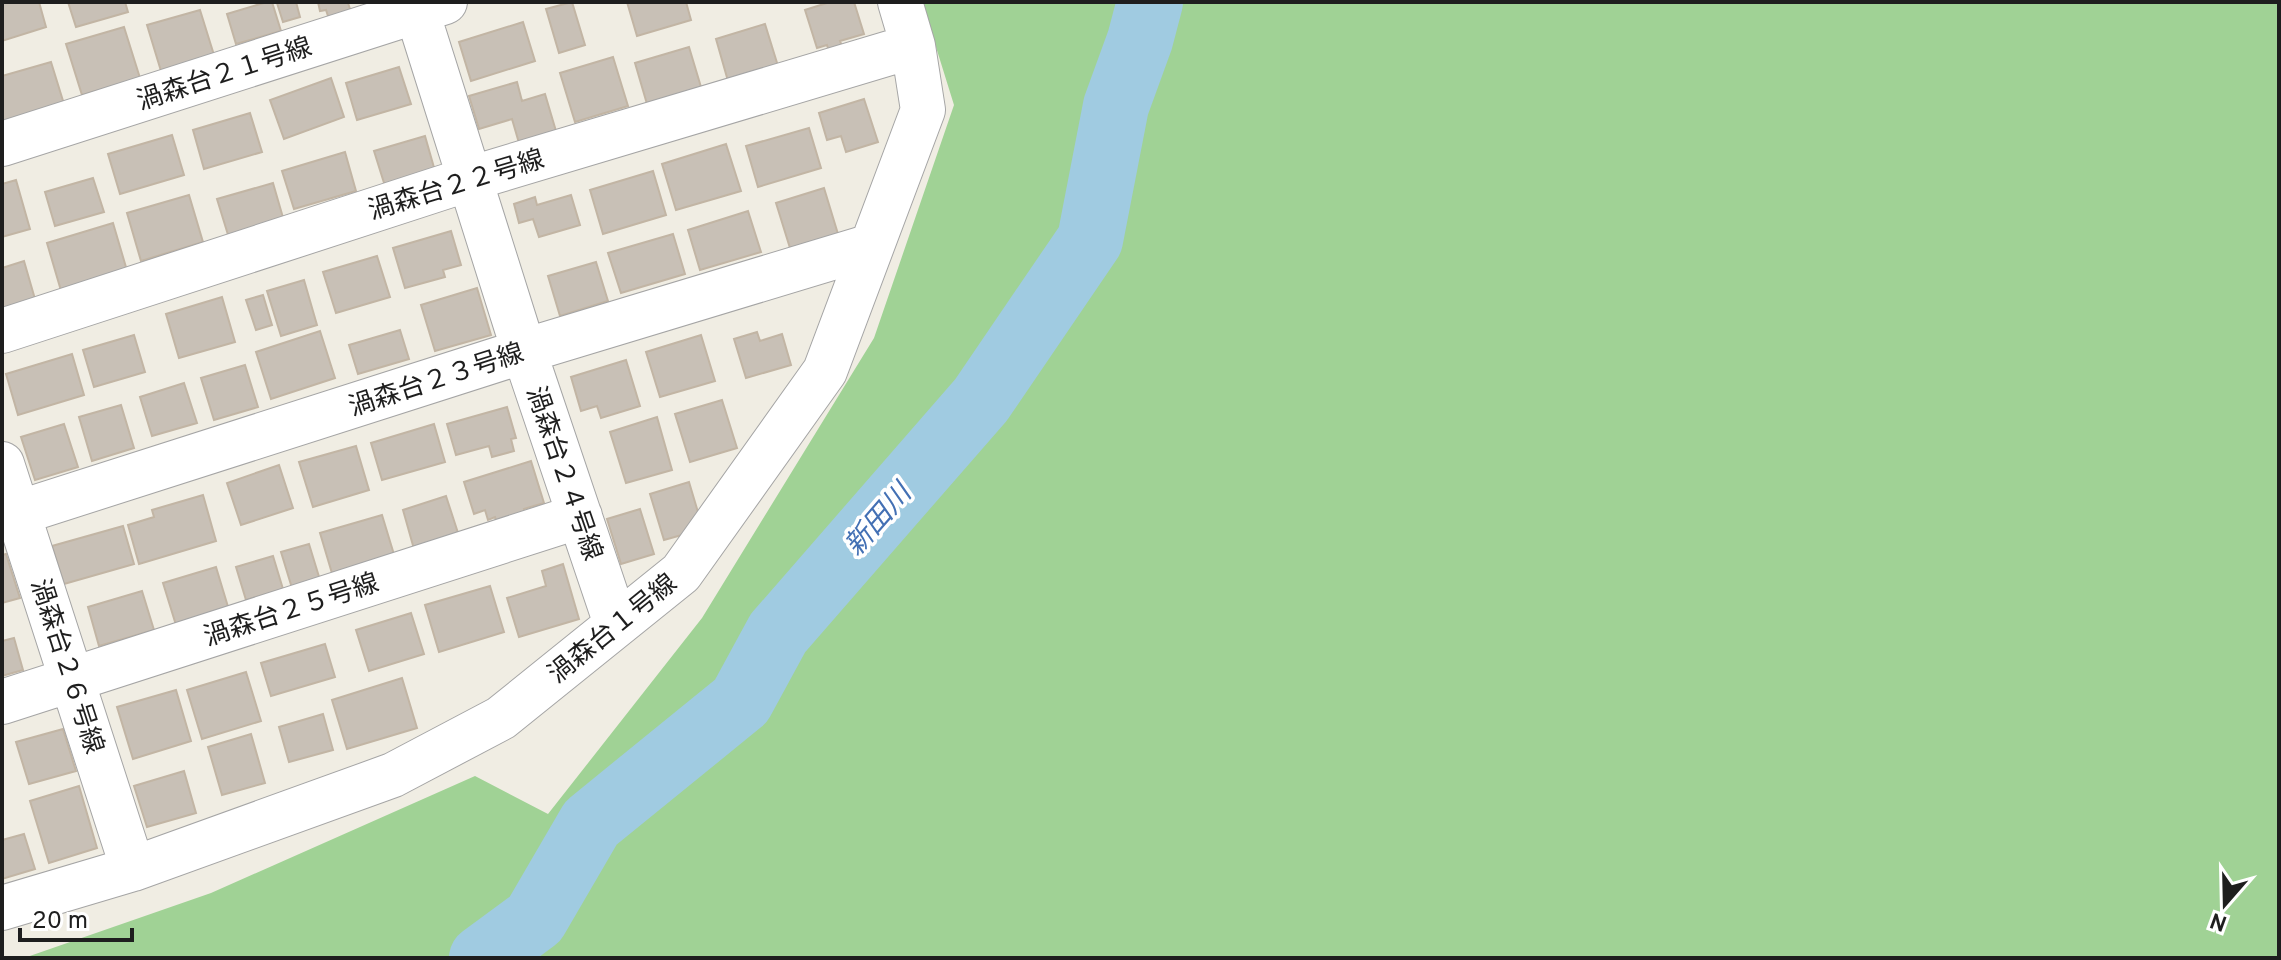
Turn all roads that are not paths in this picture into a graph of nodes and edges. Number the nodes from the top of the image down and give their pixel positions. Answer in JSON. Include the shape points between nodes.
{"nodes":[{"id":1,"x":900,"y":2,"type":"edge"},
{"id":2,"x":425,"y":5,"type":"edge"},
{"id":3,"x":913,"y":46,"type":"junction"},
{"id":4,"x":2,"y":144,"type":"edge"},
{"id":5,"x":469,"y":179,"type":"junction"},
{"id":6,"x":871,"y":246,"type":"junction"},
{"id":7,"x":2,"y":331,"type":"edge"},
{"id":8,"x":524,"y":351,"type":"junction"},
{"id":9,"x":2,"y":464,"type":"edge"},
{"id":10,"x":10,"y":516,"type":"edge"},
{"id":11,"x":580,"y":516,"type":"junction"},
{"id":12,"x":616,"y":624,"type":"junction"},
{"id":13,"x":72,"y":679,"type":"junction"},
{"id":14,"x":2,"y":702,"type":"edge"},
{"id":15,"x":133,"y":869,"type":"junction"},
{"id":16,"x":2,"y":908,"type":"edge"}],
"edges":[{"from":1,"to":3,"type":"street","name":"渦森台１号線"},
{"from":2,"to":4,"type":"street","name":"渦森台２１号線"},
{"from":2,"to":5,"type":"street","name":"渦森台２４号線"},
{"from":3,"to":5,"type":"street","name":"渦森台２２号線"},
{"from":3,"to":6,"type":"street","name":"渦森台１号線","via":[[923,110]]},
{"from":5,"to":7,"type":"street","name":"渦森台２２号線"},
{"from":5,"to":8,"type":"street","name":"渦森台２４号線"},
{"from":6,"to":8,"type":"street","name":"渦森台２３号線"},
{"from":6,"to":12,"type":"street","name":"渦森台１号線","via":[[825,371],[681,573]]},
{"from":8,"to":10,"type":"street","name":"渦森台２３号線"},
{"from":8,"to":11,"type":"street","name":"渦森台２４号線"},
{"from":9,"to":10,"type":"street","name":"渦森台２６号線"},
{"from":10,"to":13,"type":"street","name":"渦森台２６号線"},
{"from":11,"to":12,"type":"street","name":"渦森台２４号線"},
{"from":11,"to":13,"type":"street","name":"渦森台２５号線"},
{"from":12,"to":15,"type":"street","name":"渦森台１号線","via":[[501,718],[393,775]]},
{"from":13,"to":14,"type":"street","name":"渦森台２５号線"},
{"from":13,"to":15,"type":"street","name":"渦森台２６号線"},
{"from":15,"to":16,"type":"street","name":"渦森台１号線"}]}
